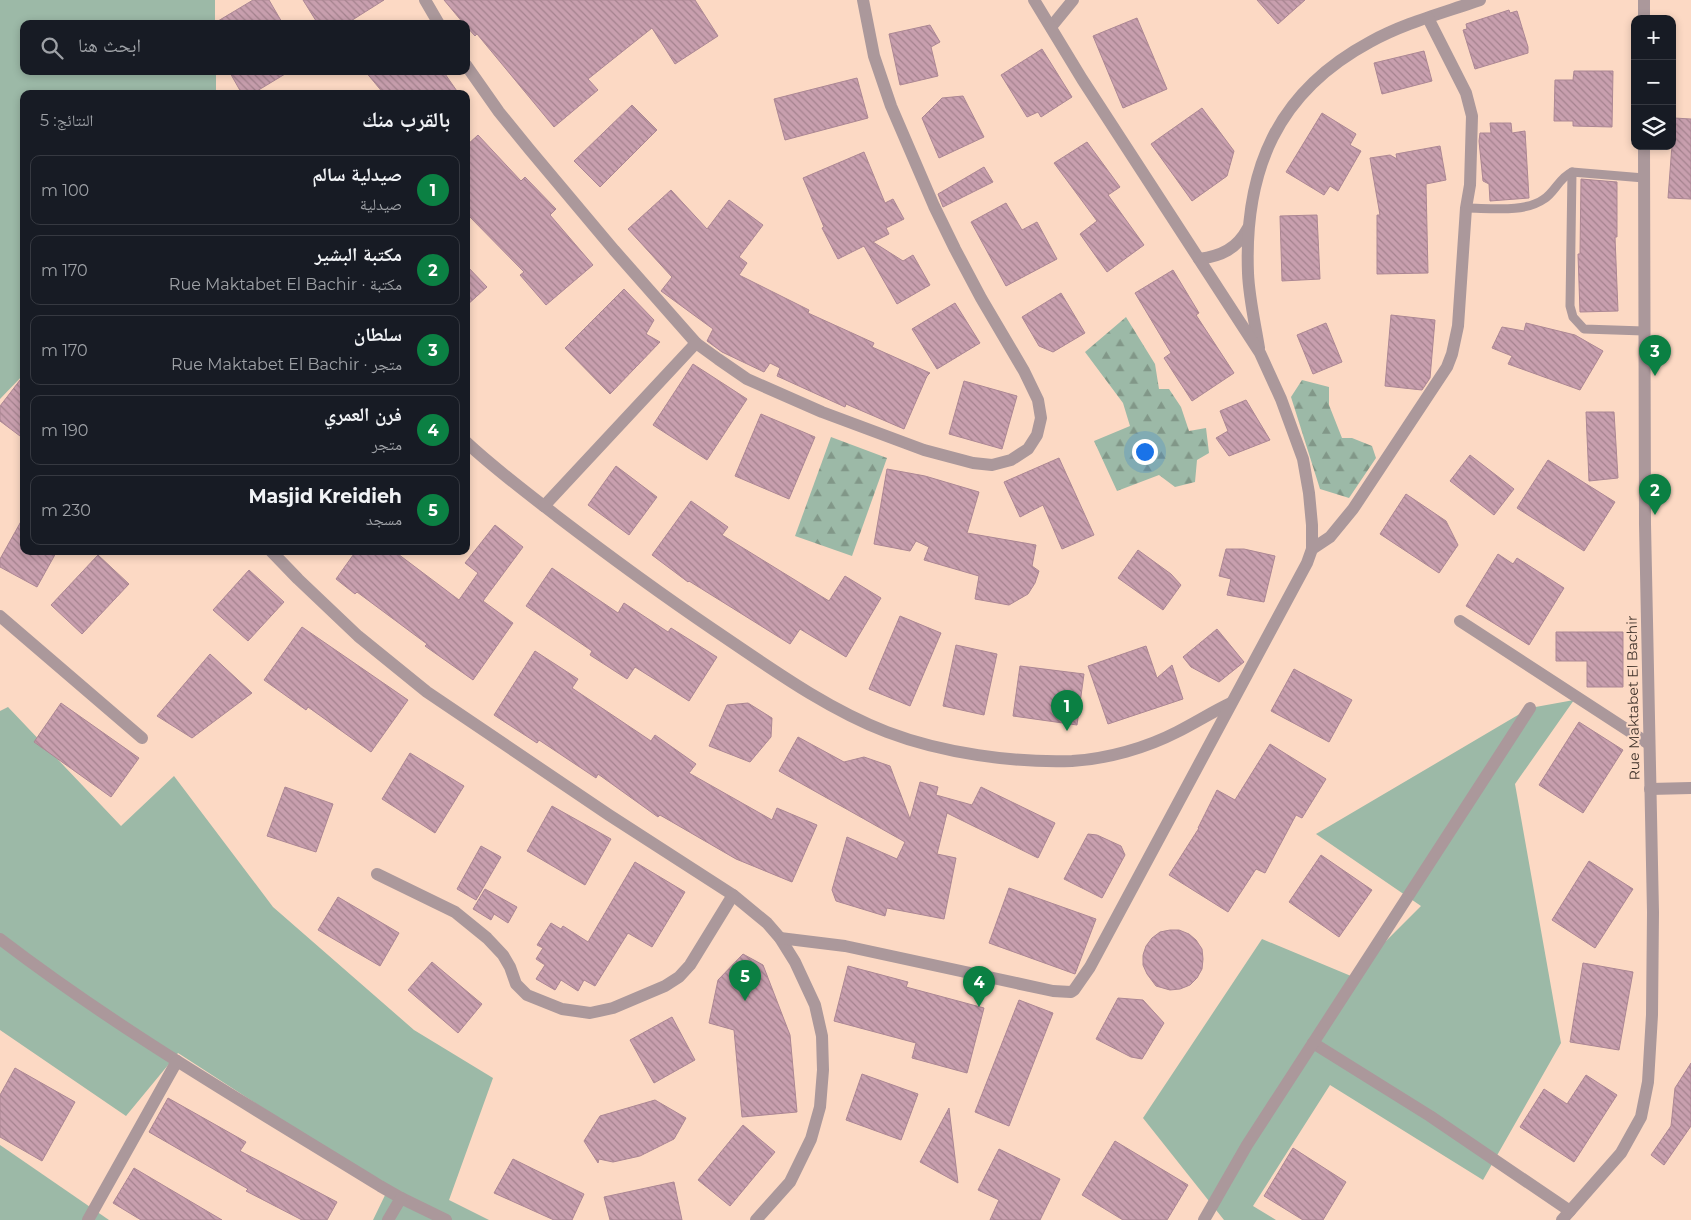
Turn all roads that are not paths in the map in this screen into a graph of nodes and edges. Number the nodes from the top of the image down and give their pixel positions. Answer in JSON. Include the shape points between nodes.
{"nodes":[{"id":1,"x":425,"y":0,"type":"edge"},
{"id":2,"x":862,"y":0,"type":"edge"},
{"id":3,"x":1034,"y":0,"type":"edge"},
{"id":4,"x":1073,"y":0,"type":"edge"},
{"id":5,"x":1480,"y":0,"type":"edge"},
{"id":6,"x":1644,"y":0,"type":"edge"},
{"id":7,"x":1644,"y":15,"type":"edge"},
{"id":8,"x":1428,"y":18,"type":"junction"},
{"id":9,"x":437,"y":20,"type":"edge"},
{"id":10,"x":1051,"y":26,"type":"junction"},
{"id":11,"x":470,"y":71,"type":"edge"},
{"id":12,"x":1644,"y":150,"type":"edge"},
{"id":13,"x":1572,"y":172,"type":"junction"},
{"id":14,"x":1644,"y":178,"type":"junction"},
{"id":15,"x":1466,"y":208,"type":"junction"},
{"id":16,"x":1249,"y":226,"type":"junction"},
{"id":17,"x":1199,"y":259,"type":"junction"},
{"id":18,"x":1644,"y":331,"type":"junction"},
{"id":19,"x":696,"y":343,"type":"junction"},
{"id":20,"x":1260,"y":353,"type":"junction"},
{"id":21,"x":470,"y":445,"type":"edge"},
{"id":22,"x":544,"y":506,"type":"junction"},
{"id":23,"x":1312,"y":549,"type":"junction"},
{"id":24,"x":275,"y":555,"type":"edge"},
{"id":25,"x":0,"y":616,"type":"edge"},
{"id":26,"x":1460,"y":621,"type":"dead end"},
{"id":27,"x":1231,"y":703,"type":"junction"},
{"id":28,"x":1530,"y":708,"type":"dead end"},
{"id":29,"x":142,"y":738,"type":"dead end"},
{"id":30,"x":1649,"y":744,"type":"junction"},
{"id":31,"x":1691,"y":788,"type":"edge"},
{"id":32,"x":1650,"y":789,"type":"junction"},
{"id":33,"x":377,"y":874,"type":"dead end"},
{"id":34,"x":734,"y":894,"type":"junction"},
{"id":35,"x":780,"y":938,"type":"junction"},
{"id":36,"x":0,"y":939,"type":"edge"},
{"id":37,"x":1313,"y":1043,"type":"junction"},
{"id":38,"x":176,"y":1060,"type":"junction"},
{"id":39,"x":401,"y":1198,"type":"junction"},
{"id":40,"x":1566,"y":1215,"type":"edge"},
{"id":41,"x":88,"y":1220,"type":"edge"},
{"id":42,"x":388,"y":1220,"type":"edge"},
{"id":43,"x":446,"y":1220,"type":"edge"},
{"id":44,"x":756,"y":1220,"type":"edge"},
{"id":45,"x":1204,"y":1220,"type":"edge"}],
"edges":[{"from":1,"to":9,"type":"street"},
{"from":2,"to":19,"type":"street","via":[[874,56],[890,106],[934,206],[1038,400],[1041,418],[1037,435],[1028,449],[1011,460],[992,466],[924,450],[822,412],[747,379]]},
{"from":3,"to":10,"type":"street"},
{"from":4,"to":10,"type":"street"},
{"from":5,"to":8,"type":"street"},
{"from":6,"to":7,"type":"street"},
{"from":8,"to":15,"type":"street","via":[[1466,93],[1472,116]]},
{"from":8,"to":16,"type":"street","via":[[1388,33],[1354,51],[1300,97],[1276,128],[1262,161]]},
{"from":10,"to":17,"type":"street"},
{"from":11,"to":19,"type":"street","via":[[530,150]]},
{"from":12,"to":14,"type":"street","name":"Rue Maktabet El Bachir"},
{"from":13,"to":14,"type":"lane"},
{"from":13,"to":15,"type":"lane","via":[[1545,199],[1533,206]]},
{"from":13,"to":18,"type":"lane","via":[[1570,306],[1573,317],[1584,329]]},
{"from":14,"to":18,"type":"street","name":"Rue Maktabet El Bachir"},
{"from":15,"to":23,"type":"street","via":[[1458,326],[1447,367],[1353,510],[1330,537]]},
{"from":16,"to":17,"type":"street","via":[[1230,250]]},
{"from":16,"to":20,"type":"street","via":[[1248,274]]},
{"from":17,"to":20,"type":"street"},
{"from":18,"to":30,"type":"street","name":"Rue Maktabet El Bachir"},
{"from":19,"to":22,"type":"street"},
{"from":20,"to":23,"type":"street","via":[[1303,458],[1309,493]]},
{"from":21,"to":22,"type":"street"},
{"from":22,"to":27,"type":"street","via":[[644,581],[810,693],[888,732],[927,744],[981,756],[1073,761],[1142,747],[1176,733]]},
{"from":23,"to":27,"type":"street"},
{"from":24,"to":34,"type":"street","via":[[358,636],[428,692],[609,815]]},
{"from":25,"to":29,"type":"street"},
{"from":26,"to":30,"type":"street"},
{"from":27,"to":35,"type":"street","via":[[1090,967],[1071,992],[846,946]]},
{"from":28,"to":37,"type":"street"},
{"from":30,"to":32,"type":"street","name":"Rue Maktabet El Bachir"},
{"from":31,"to":32,"type":"street"},
{"from":32,"to":40,"type":"street","name":"Rue Maktabet El Bachir","via":[[1653,912],[1648,1082],[1641,1117],[1625,1146]]},
{"from":33,"to":34,"type":"street","via":[[455,912],[487,938],[503,955],[516,984],[527,996],[562,1009],[590,1013],[613,1008],[679,978],[690,966]]},
{"from":34,"to":35,"type":"street","via":[[767,922]]},
{"from":35,"to":44,"type":"street","via":[[816,1005],[822,1036],[821,1098],[811,1139],[790,1182]]},
{"from":36,"to":38,"type":"street","via":[[104,1015]]},
{"from":37,"to":40,"type":"street","via":[[1430,1116]]},
{"from":37,"to":45,"type":"street","via":[[1247,1145]]},
{"from":38,"to":39,"type":"street"},
{"from":38,"to":41,"type":"street"},
{"from":39,"to":42,"type":"street"},
{"from":39,"to":43,"type":"street"}]}
